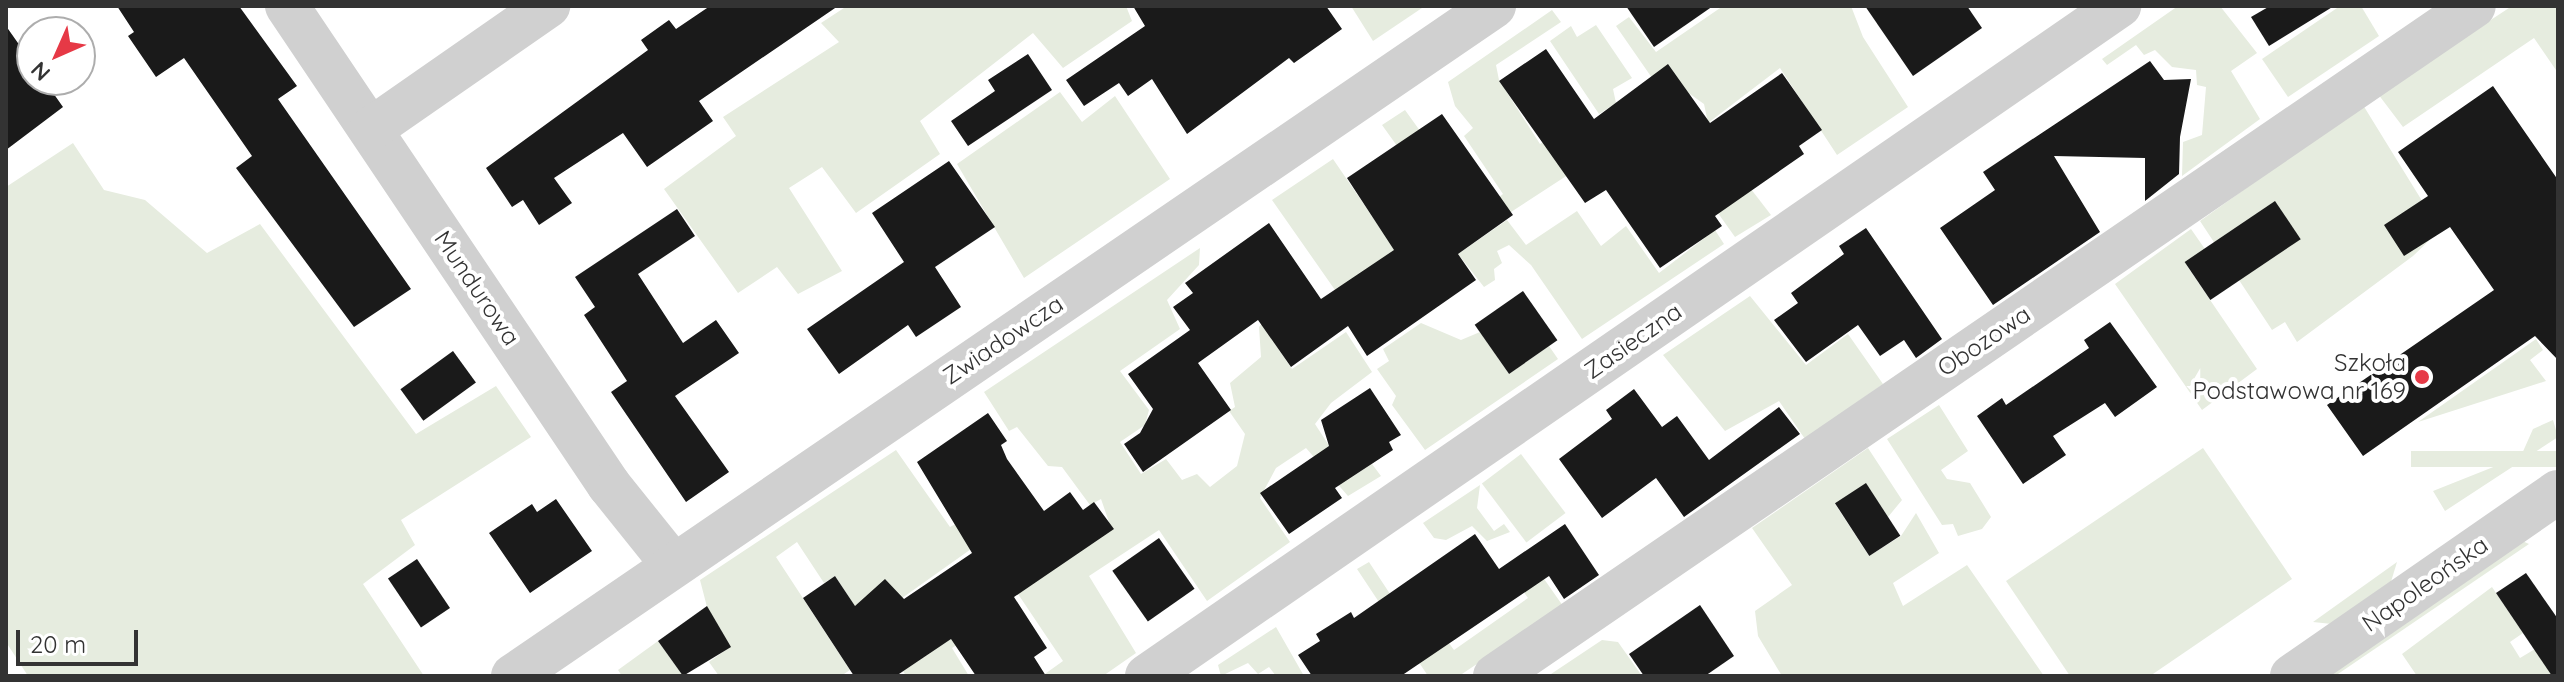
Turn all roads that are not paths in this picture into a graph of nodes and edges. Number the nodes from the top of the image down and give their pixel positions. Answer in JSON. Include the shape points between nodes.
{"nodes":[{"id":1,"x":287,"y":6,"type":"edge"},
{"id":2,"x":548,"y":6,"type":"edge"},
{"id":3,"x":1494,"y":6,"type":"edge"},
{"id":4,"x":2119,"y":6,"type":"edge"},
{"id":5,"x":2474,"y":6,"type":"edge"},
{"id":6,"x":371,"y":129,"type":"junction"},
{"id":7,"x":2558,"y":492,"type":"edge"},
{"id":8,"x":673,"y":565,"type":"junction"},
{"id":9,"x":513,"y":676,"type":"edge"},
{"id":10,"x":1147,"y":676,"type":"edge"},
{"id":11,"x":1495,"y":676,"type":"edge"},
{"id":12,"x":2292,"y":676,"type":"edge"}],
"edges":[{"from":1,"to":6,"type":"street","name":"Mundurowa"},
{"from":2,"to":6,"type":"street"},
{"from":3,"to":8,"type":"street","name":"Zwiadowcza"},
{"from":4,"to":10,"type":"street","name":"Zasieczna"},
{"from":5,"to":11,"type":"street","name":"Obozowa"},
{"from":6,"to":8,"type":"street","name":"Mundurowa","via":[[609,485]]},
{"from":7,"to":12,"type":"street","name":"Napoleońska"},
{"from":8,"to":9,"type":"street","name":"Zwiadowcza"}]}
